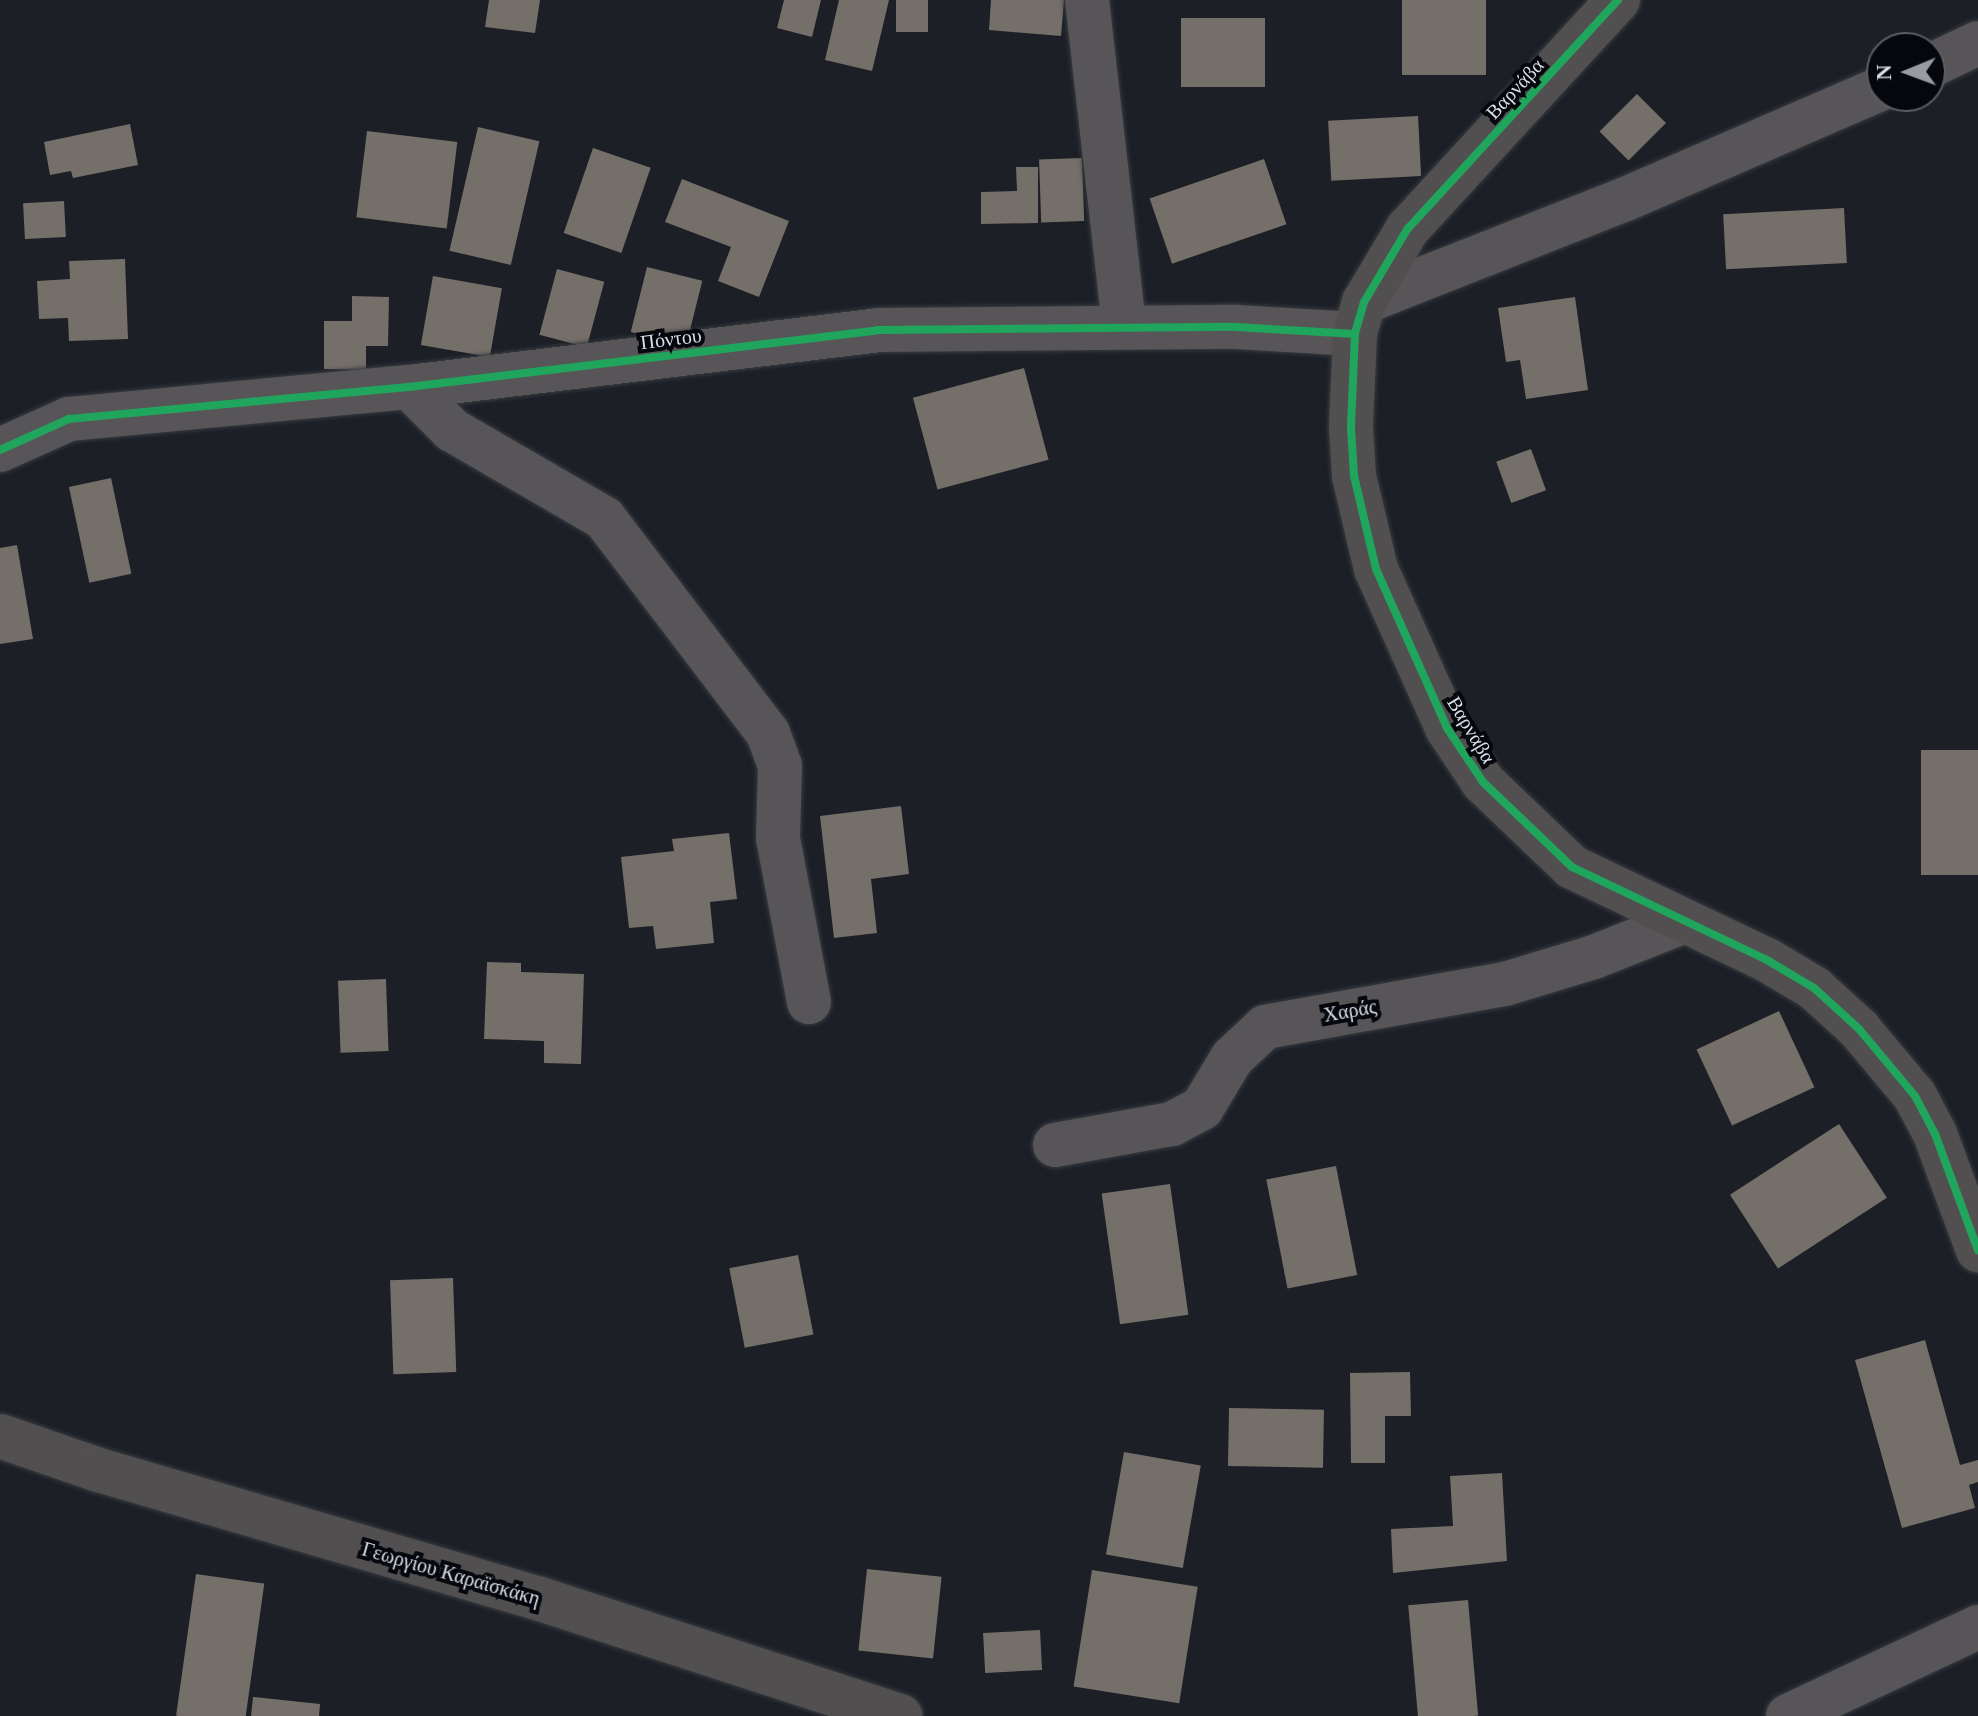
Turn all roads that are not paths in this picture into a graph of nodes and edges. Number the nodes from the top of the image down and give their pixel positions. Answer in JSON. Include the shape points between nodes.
{"nodes":[{"id":1,"x":1087,"y":0,"type":"edge"},
{"id":2,"x":1618,"y":0,"type":"edge"},
{"id":3,"x":1978,"y":43,"type":"edge"},
{"id":4,"x":1946,"y":58,"type":"edge"},
{"id":5,"x":1866,"y":95,"type":"edge"},
{"id":6,"x":1359,"y":318,"type":"junction"},
{"id":7,"x":1124,"y":326,"type":"junction"},
{"id":8,"x":409,"y":387,"type":"junction"},
{"id":9,"x":0,"y":450,"type":"edge"},
{"id":10,"x":1682,"y":922,"type":"junction"},
{"id":11,"x":809,"y":1002,"type":"dead end"},
{"id":12,"x":1055,"y":1145,"type":"dead end"},
{"id":13,"x":1978,"y":1250,"type":"edge"},
{"id":14,"x":0,"y":1436,"type":"edge"},
{"id":15,"x":1978,"y":1627,"type":"edge"},
{"id":16,"x":901,"y":1716,"type":"edge"},
{"id":17,"x":1788,"y":1716,"type":"edge"}],
"edges":[{"from":1,"to":7,"type":"street"},
{"from":2,"to":6,"type":"street","name":"Βαρνάβα","via":[[1408,228]]},
{"from":3,"to":4,"type":"street"},
{"from":5,"to":6,"type":"street"},
{"from":6,"to":7,"type":"street","name":"Πόντου"},
{"from":6,"to":10,"type":"street","name":"Βαρνάβα","via":[[1351,427],[1358,491],[1376,569],[1447,728],[1483,782],[1572,867]]},
{"from":7,"to":8,"type":"street","name":"Πόντου","via":[[877,330]]},
{"from":8,"to":9,"type":"street","name":"Πόντου","via":[[69,419]]},
{"from":8,"to":11,"type":"street","via":[[452,430],[604,518],[768,733],[780,766],[778,838]]},
{"from":10,"to":12,"type":"street","name":"Χαράς","via":[[1505,984],[1265,1027],[1232,1058],[1214,1096],[1202,1108],[1172,1124]]},
{"from":10,"to":13,"type":"street","name":"Βαρνάβα","via":[[1767,960],[1814,988],[1885,1055],[1935,1134]]},
{"from":14,"to":16,"type":"street","name":"Γεωργίου Καραϊσκάκη","via":[[540,1599]]},
{"from":15,"to":17,"type":"street"}]}
